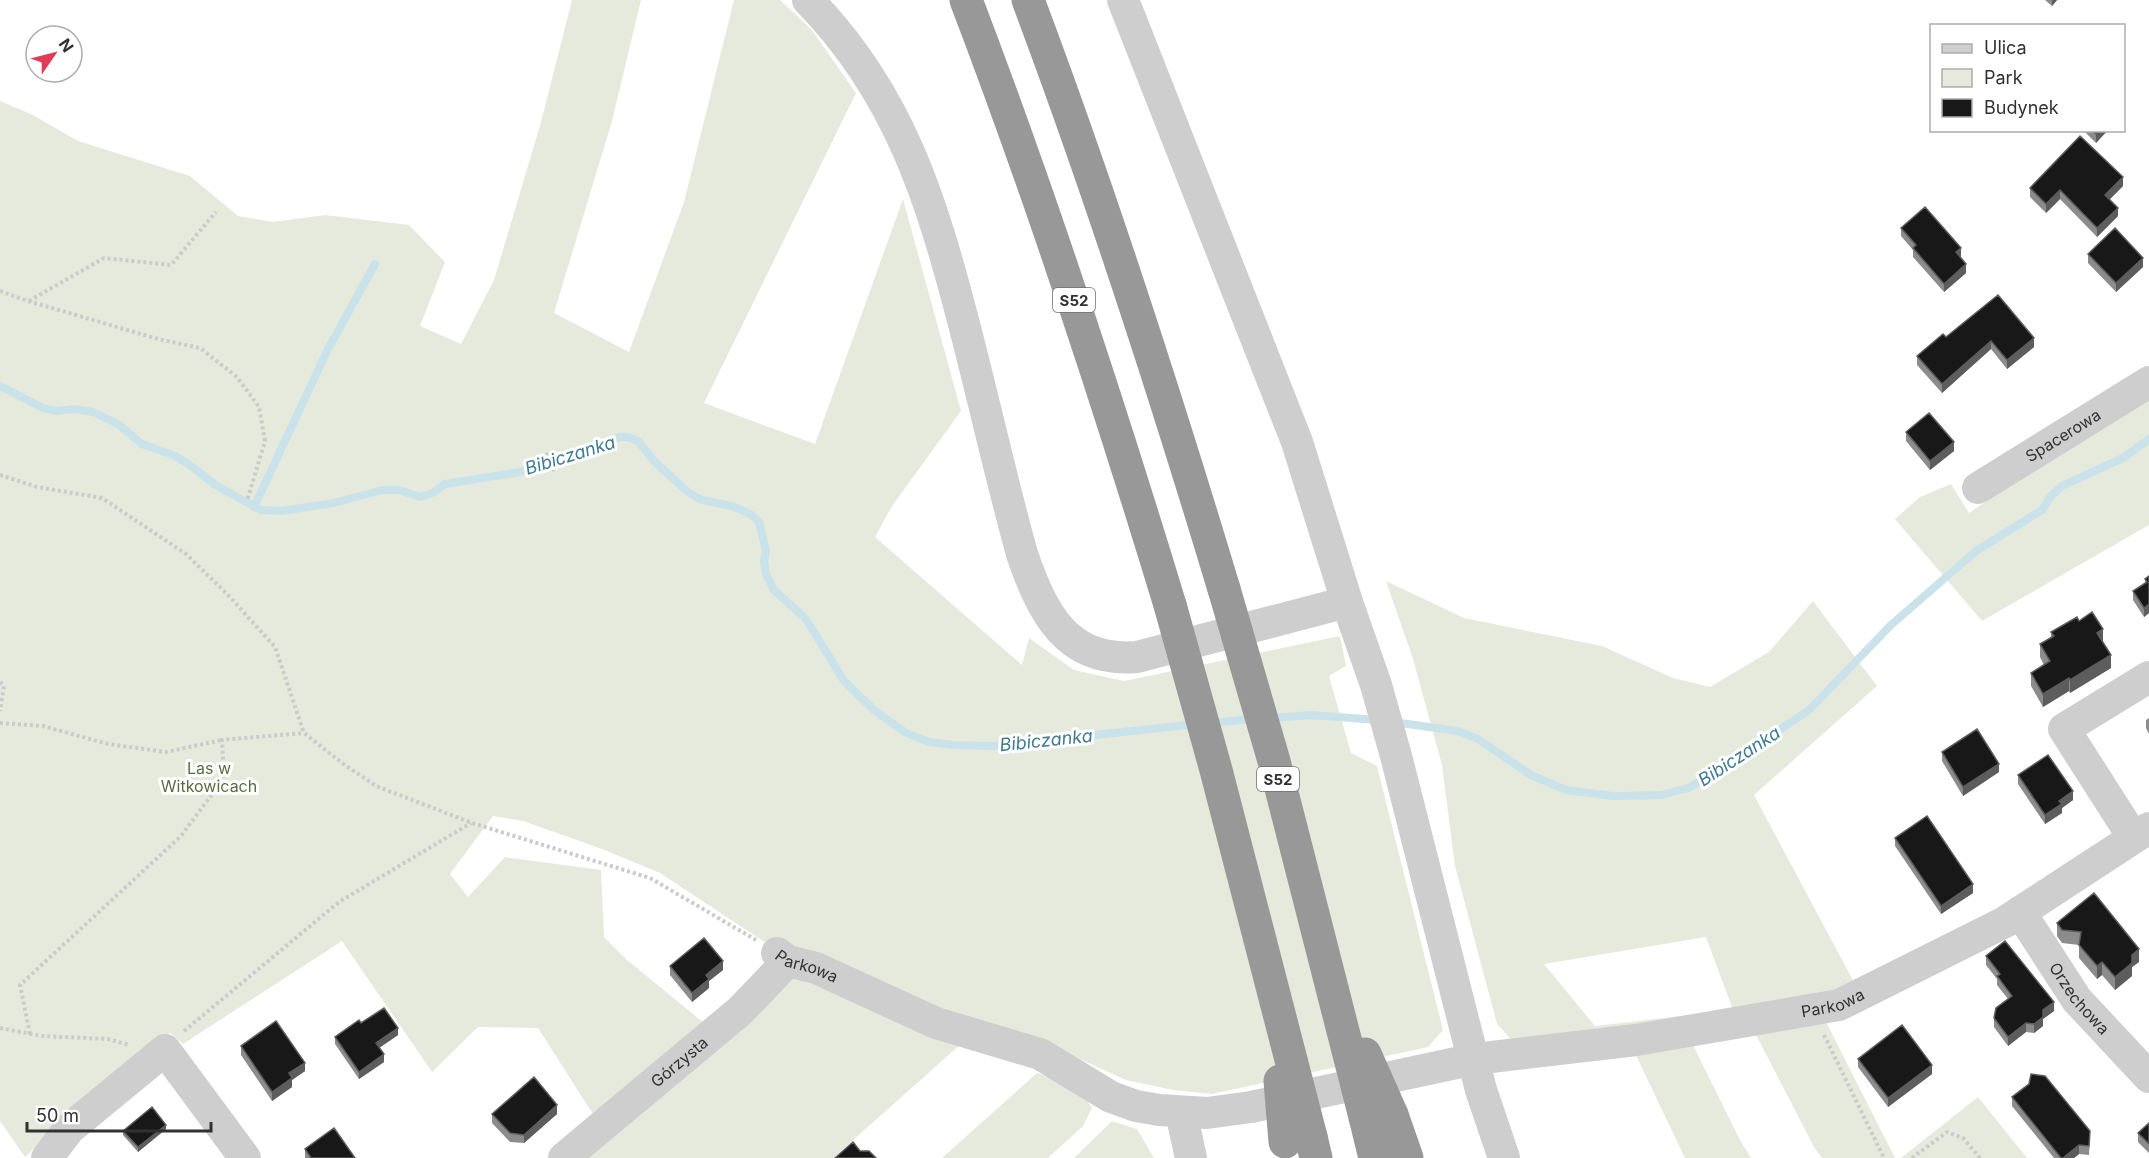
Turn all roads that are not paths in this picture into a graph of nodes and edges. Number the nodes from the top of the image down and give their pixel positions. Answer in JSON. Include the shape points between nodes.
{"nodes":[{"id":1,"x":808,"y":0,"type":"edge"},
{"id":2,"x":966,"y":0,"type":"edge"},
{"id":3,"x":1028,"y":0,"type":"edge"},
{"id":4,"x":1123,"y":0,"type":"edge"},
{"id":5,"x":2149,"y":382,"type":"edge"},
{"id":6,"x":1978,"y":488,"type":"dead end"},
{"id":7,"x":1347,"y":602,"type":"junction"},
{"id":8,"x":2149,"y":677,"type":"edge"},
{"id":9,"x":2141,"y":833,"type":"edge"},
{"id":10,"x":2020,"y":912,"type":"junction"},
{"id":11,"x":782,"y":957,"type":"joint"},
{"id":12,"x":1475,"y":1059,"type":"junction"},
{"id":13,"x":2149,"y":1077,"type":"edge"},
{"id":14,"x":1181,"y":1113,"type":"junction"},
{"id":15,"x":1379,"y":1118,"type":"junction"},
{"id":16,"x":1300,"y":1149,"type":"edge"},
{"id":17,"x":47,"y":1158,"type":"edge"},
{"id":18,"x":245,"y":1158,"type":"edge"},
{"id":19,"x":564,"y":1158,"type":"edge"},
{"id":20,"x":1191,"y":1158,"type":"edge"},
{"id":21,"x":1375,"y":1158,"type":"edge"},
{"id":22,"x":1407,"y":1158,"type":"edge"},
{"id":23,"x":1504,"y":1158,"type":"edge"}],
"edges":[{"from":1,"to":7,"type":"street","via":[[869,76],[913,159],[952,279],[1022,554],[1048,615],[1064,634],[1099,654],[1137,657]]},
{"from":2,"to":16,"type":"highway","number":"S52","bridge":true,"via":[[1063,266],[1170,605],[1270,977]]},
{"from":3,"to":15,"type":"highway","number":"S52","bridge":true,"via":[[1166,396],[1274,761],[1328,970]]},
{"from":4,"to":7,"type":"street","via":[[1297,442]]},
{"from":5,"to":6,"type":"street","name":"Spacerowa"},
{"from":7,"to":12,"type":"street","via":[[1396,756]]},
{"from":8,"to":9,"type":"street","via":[[2064,729]]},
{"from":9,"to":10,"type":"street","name":"Parkowa"},
{"from":10,"to":12,"type":"street","name":"Parkowa","via":[[1839,1005],[1636,1040]]},
{"from":10,"to":13,"type":"street","name":"Orzechowa","via":[[2077,1000]]},
{"from":11,"to":14,"type":"street","name":"Parkowa","via":[[816,968],[936,1023],[1040,1054],[1111,1097],[1136,1106]]},
{"from":11,"to":19,"type":"street","name":"Górzysta","via":[[740,1011]]},
{"from":12,"to":14,"type":"street","name":"Parkowa","via":[[1230,1111]]},
{"from":12,"to":23,"type":"street"},
{"from":14,"to":20,"type":"street"},
{"from":15,"to":21,"type":"highway"},
{"from":15,"to":22,"type":"highway"},
{"from":17,"to":18,"type":"street","via":[[69,1129],[158,1056]]}]}
